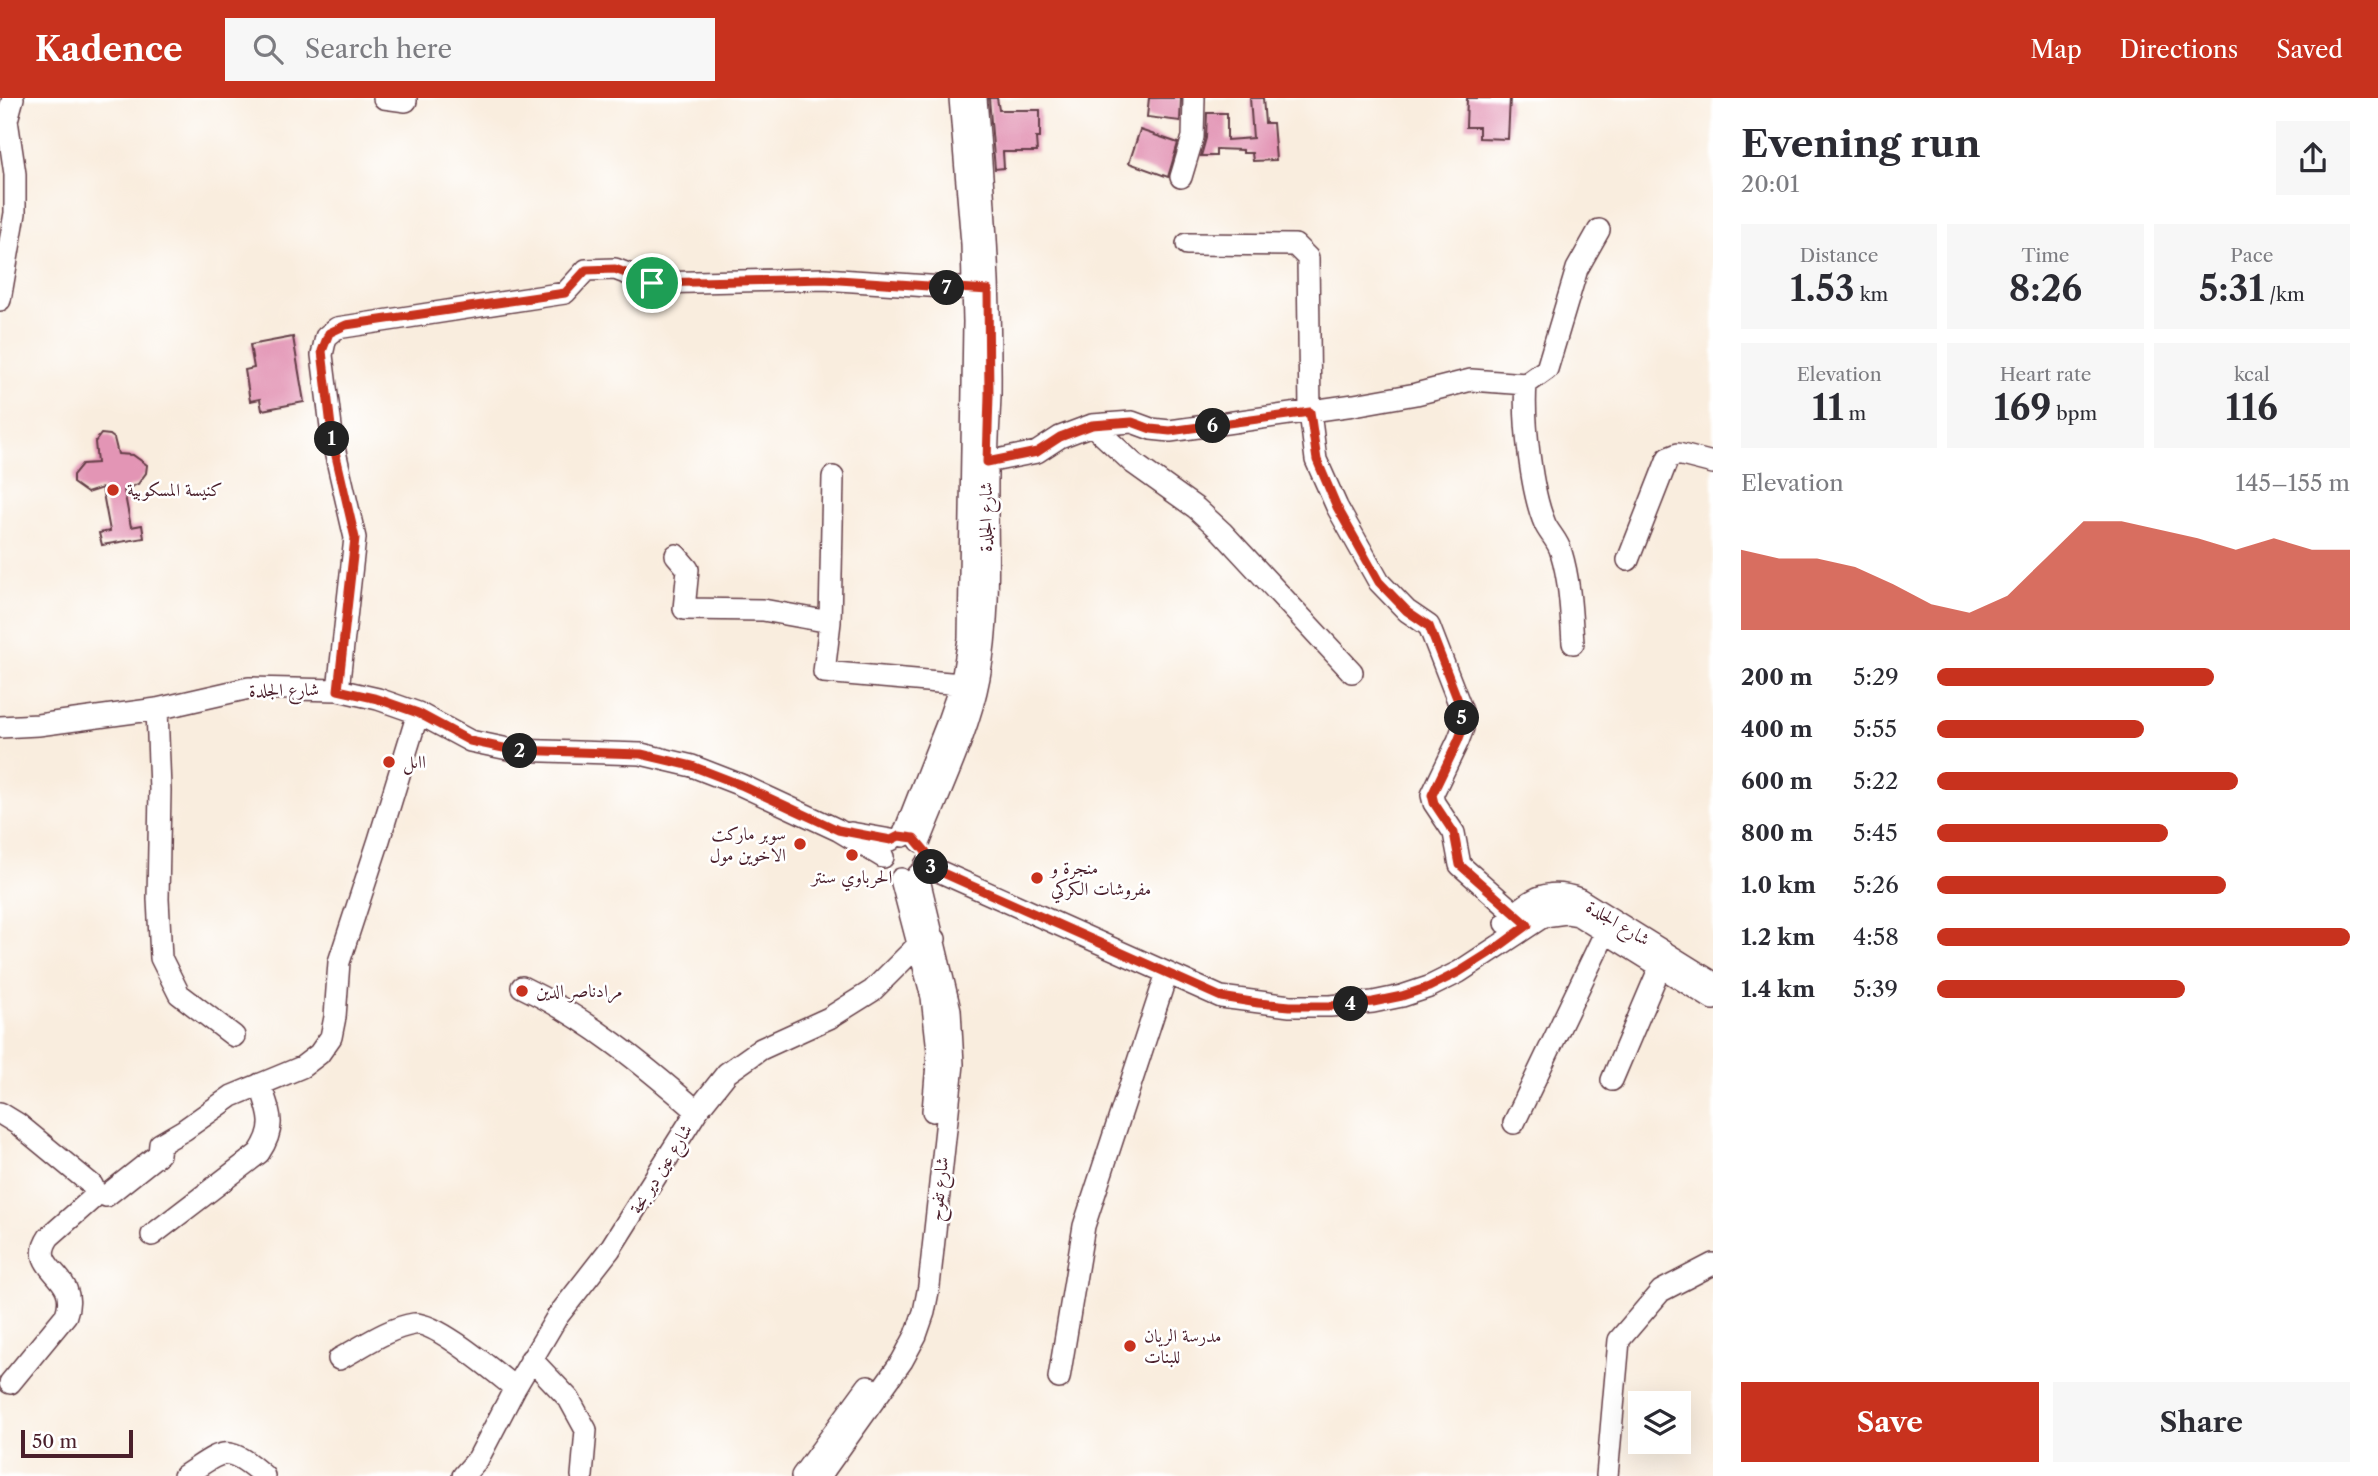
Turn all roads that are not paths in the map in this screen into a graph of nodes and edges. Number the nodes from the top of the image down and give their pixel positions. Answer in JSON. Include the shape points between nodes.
{"nodes":[{"id":1,"x":13,"y":98,"type":"edge"},
{"id":2,"x":384,"y":98,"type":"edge"},
{"id":3,"x":406,"y":98,"type":"edge"},
{"id":4,"x":960,"y":98,"type":"edge"},
{"id":5,"x":976,"y":98,"type":"edge"},
{"id":6,"x":1194,"y":98,"type":"edge"},
{"id":7,"x":3,"y":119,"type":"edge"},
{"id":8,"x":1181,"y":177,"type":"dead end"},
{"id":9,"x":1599,"y":230,"type":"dead end"},
{"id":10,"x":1186,"y":244,"type":"dead end"},
{"id":11,"x":980,"y":290,"type":"junction"},
{"id":12,"x":0,"y":300,"type":"edge"},
{"id":13,"x":1527,"y":384,"type":"junction"},
{"id":14,"x":1310,"y":412,"type":"junction"},
{"id":15,"x":1092,"y":425,"type":"junction"},
{"id":16,"x":1713,"y":463,"type":"edge"},
{"id":17,"x":979,"y":465,"type":"junction"},
{"id":18,"x":833,"y":477,"type":"dead end"},
{"id":19,"x":676,"y":555,"type":"dead end"},
{"id":20,"x":1628,"y":561,"type":"dead end"},
{"id":21,"x":830,"y":622,"type":"junction"},
{"id":22,"x":1573,"y":643,"type":"dead end"},
{"id":23,"x":1352,"y":672,"type":"dead end"},
{"id":24,"x":961,"y":684,"type":"junction"},
{"id":25,"x":338,"y":690,"type":"junction"},
{"id":26,"x":158,"y":709,"type":"junction"},
{"id":27,"x":418,"y":713,"type":"junction"},
{"id":28,"x":0,"y":727,"type":"edge"},
{"id":29,"x":899,"y":844,"type":"junction"},
{"id":30,"x":915,"y":873,"type":"junction"},
{"id":31,"x":1522,"y":919,"type":"junction"},
{"id":32,"x":1605,"y":933,"type":"junction"},
{"id":33,"x":927,"y":942,"type":"junction"},
{"id":34,"x":1660,"y":967,"type":"junction"},
{"id":35,"x":1167,"y":972,"type":"junction"},
{"id":36,"x":1713,"y":983,"type":"edge"},
{"id":37,"x":522,"y":987,"type":"dead end"},
{"id":38,"x":1713,"y":999,"type":"edge"},
{"id":39,"x":234,"y":1036,"type":"dead end"},
{"id":40,"x":1612,"y":1080,"type":"dead end"},
{"id":41,"x":260,"y":1084,"type":"junction"},
{"id":42,"x":696,"y":1111,"type":"junction"},
{"id":43,"x":0,"y":1113,"type":"edge"},
{"id":44,"x":1514,"y":1123,"type":"dead end"},
{"id":45,"x":106,"y":1196,"type":"dead end"},
{"id":46,"x":152,"y":1235,"type":"dead end"},
{"id":47,"x":1713,"y":1264,"type":"edge"},
{"id":48,"x":339,"y":1359,"type":"dead end"},
{"id":49,"x":531,"y":1359,"type":"junction"},
{"id":50,"x":1059,"y":1378,"type":"dead end"},
{"id":51,"x":10,"y":1383,"type":"dead end"},
{"id":52,"x":515,"y":1388,"type":"junction"},
{"id":53,"x":184,"y":1476,"type":"edge"},
{"id":54,"x":264,"y":1476,"type":"edge"},
{"id":55,"x":463,"y":1476,"type":"edge"},
{"id":56,"x":582,"y":1476,"type":"edge"},
{"id":57,"x":802,"y":1476,"type":"edge"},
{"id":58,"x":820,"y":1476,"type":"edge"},
{"id":59,"x":1607,"y":1476,"type":"edge"}],
"edges":[{"from":1,"to":7,"type":"street"},
{"from":2,"to":3,"type":"street"},
{"from":4,"to":11,"type":"street","name":"شارع الجلدة"},
{"from":5,"to":11,"type":"street","name":"شارع الجلدة","via":[[985,201]]},
{"from":6,"to":8,"type":"street","via":[[1193,137]]},
{"from":7,"to":12,"type":"street","via":[[15,174],[15,213]]},
{"from":9,"to":13,"type":"street","via":[[1577,269],[1547,369]]},
{"from":10,"to":14,"type":"street","via":[[1295,245],[1308,258]]},
{"from":11,"to":17,"type":"street","name":"شارع الجلدة","via":[[989,395]]},
{"from":11,"to":25,"type":"street","via":[[824,279],[652,283],[615,269],[586,270],[565,293],[333,330],[322,355],[333,443],[355,538]]},
{"from":13,"to":14,"type":"street","via":[[1471,380]]},
{"from":13,"to":22,"type":"street","via":[[1524,407],[1535,485],[1545,523],[1560,549]]},
{"from":14,"to":15,"type":"street","via":[[1170,431],[1132,422]]},
{"from":14,"to":31,"type":"street","via":[[1317,460],[1337,507],[1379,582],[1429,626],[1462,711],[1463,728],[1432,795],[1434,803],[1454,833],[1460,865]]},
{"from":15,"to":17,"type":"street","via":[[1037,452]]},
{"from":15,"to":23,"type":"street","via":[[1222,532]]},
{"from":16,"to":20,"type":"street","via":[[1678,454],[1668,458]]},
{"from":17,"to":24,"type":"street","name":"شارع الجلدة","via":[[969,639]]},
{"from":17,"to":29,"type":"street","name":"شارع الجلدة","via":[[986,620],[979,678],[972,705]]},
{"from":18,"to":21,"type":"street"},
{"from":19,"to":21,"type":"street","via":[[688,569],[684,609],[763,610]]},
{"from":21,"to":24,"type":"street","via":[[824,672]]},
{"from":24,"to":29,"type":"street","name":"شارع الجلدة"},
{"from":25,"to":26,"type":"street","name":"شارع الجلدة","via":[[249,688]]},
{"from":25,"to":27,"type":"street","name":"شارع الجلدة"},
{"from":26,"to":28,"type":"street","name":"شارع الجلدة"},
{"from":26,"to":39,"type":"street","via":[[161,958],[179,994]]},
{"from":27,"to":29,"type":"street","name":"شارع الجلدة","via":[[470,741],[513,750],[641,754],[692,766],[838,830]]},
{"from":27,"to":41,"type":"street","via":[[339,962],[331,1037],[311,1062]]},
{"from":29,"to":30,"type":"street","name":"شارع تفوح","via":[[926,852]]},
{"from":29,"to":30,"type":"street","via":[[887,871]]},
{"from":30,"to":33,"type":"street","name":"شارع تفوح"},
{"from":30,"to":35,"type":"street","name":"شارع الجلدة"},
{"from":31,"to":32,"type":"street","name":"شارع الجلدة","via":[[1578,915]]},
{"from":31,"to":35,"type":"street","name":"شارع الجلدة","via":[[1416,979],[1371,992],[1265,994]]},
{"from":31,"to":36,"type":"street","name":"شارع الجلدة","via":[[1528,902],[1553,894],[1568,895]]},
{"from":32,"to":34,"type":"street","name":"شارع الجلدة"},
{"from":32,"to":44,"type":"street"},
{"from":33,"to":42,"type":"street","name":"شارع عين دير بحة","via":[[872,991],[829,1018],[761,1049],[727,1073]]},
{"from":33,"to":57,"type":"street","via":[[936,1091],[915,1291],[897,1343]]},
{"from":33,"to":58,"type":"street","name":"شارع تفوح","via":[[950,1010],[953,1064],[924,1312],[902,1361]]},
{"from":34,"to":38,"type":"street","name":"شارع الجلدة"},
{"from":34,"to":40,"type":"street"},
{"from":35,"to":50,"type":"street","via":[[1084,1226]]},
{"from":37,"to":42,"type":"street","via":[[633,1056]]},
{"from":41,"to":45,"type":"street","via":[[232,1096],[160,1144],[159,1154]]},
{"from":41,"to":46,"type":"street","via":[[271,1125],[259,1153]]},
{"from":42,"to":49,"type":"street","name":"شارع عين دير بحة","via":[[610,1249]]},
{"from":43,"to":51,"type":"street","via":[[92,1185],[95,1193],[44,1244],[47,1266],[66,1285],[69,1308]]},
{"from":47,"to":59,"type":"street","via":[[1661,1291],[1619,1340]]},
{"from":48,"to":52,"type":"street","via":[[416,1323],[446,1337]]},
{"from":49,"to":52,"type":"street","name":"شارع عين دير بحة"},
{"from":49,"to":56,"type":"street","via":[[569,1399],[586,1430]]},
{"from":52,"to":55,"type":"street","name":"شارع عين دير بحة","via":[[478,1459]]},
{"from":53,"to":54,"type":"street","via":[[214,1455],[224,1454],[240,1456]]}]}
